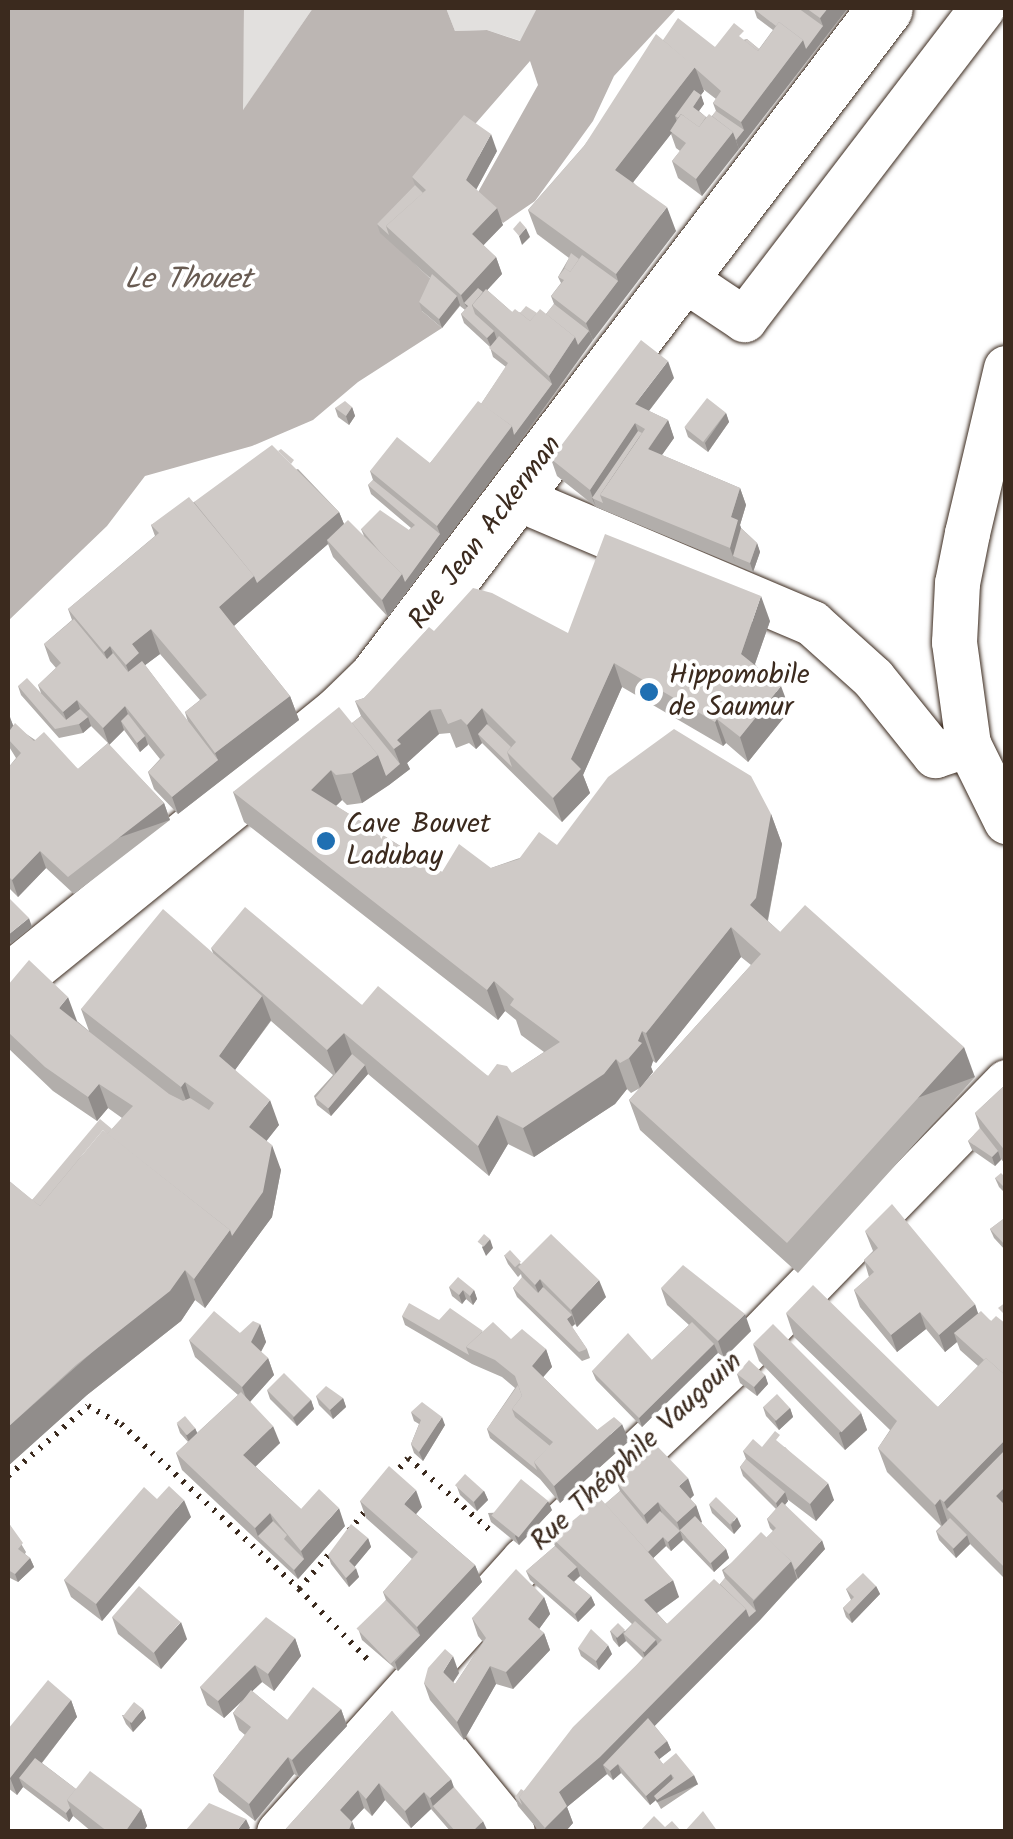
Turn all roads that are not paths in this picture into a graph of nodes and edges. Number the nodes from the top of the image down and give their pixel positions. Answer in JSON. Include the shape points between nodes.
{"nodes":[{"id":1,"x":885,"y":8,"type":"edge"},
{"id":2,"x":982,"y":8,"type":"edge"},
{"id":3,"x":681,"y":277,"type":"junction"},
{"id":4,"x":1006,"y":368,"type":"edge"},
{"id":5,"x":513,"y":496,"type":"junction"},
{"id":6,"x":968,"y":744,"type":"junction"},
{"id":7,"x":1006,"y":822,"type":"edge"},
{"id":8,"x":8,"y":982,"type":"edge"},
{"id":9,"x":1006,"y":1082,"type":"edge"},
{"id":10,"x":402,"y":1697,"type":"junction"},
{"id":11,"x":280,"y":1832,"type":"edge"},
{"id":12,"x":512,"y":1832,"type":"edge"}],
"edges":[{"from":1,"to":3,"type":"main road","name":"Rue Jean Ackerman"},
{"from":2,"to":3,"type":"street","via":[[744,318]]},
{"from":3,"to":5,"type":"main road","name":"Rue Jean Ackerman"},
{"from":4,"to":6,"type":"street","via":[[957,582],[954,642]]},
{"from":5,"to":6,"type":"street","via":[[812,623],[873,678],[935,755]]},
{"from":5,"to":8,"type":"main road","name":"Rue Jean Ackerman","via":[[376,678],[340,713]]},
{"from":6,"to":7,"type":"street"},
{"from":9,"to":10,"type":"street","name":"Rue Théophile Vaugouin","via":[[736,1360],[524,1560]]},
{"from":10,"to":11,"type":"street","name":"Rue Théophile Vaugouin"},
{"from":10,"to":12,"type":"street"}]}
